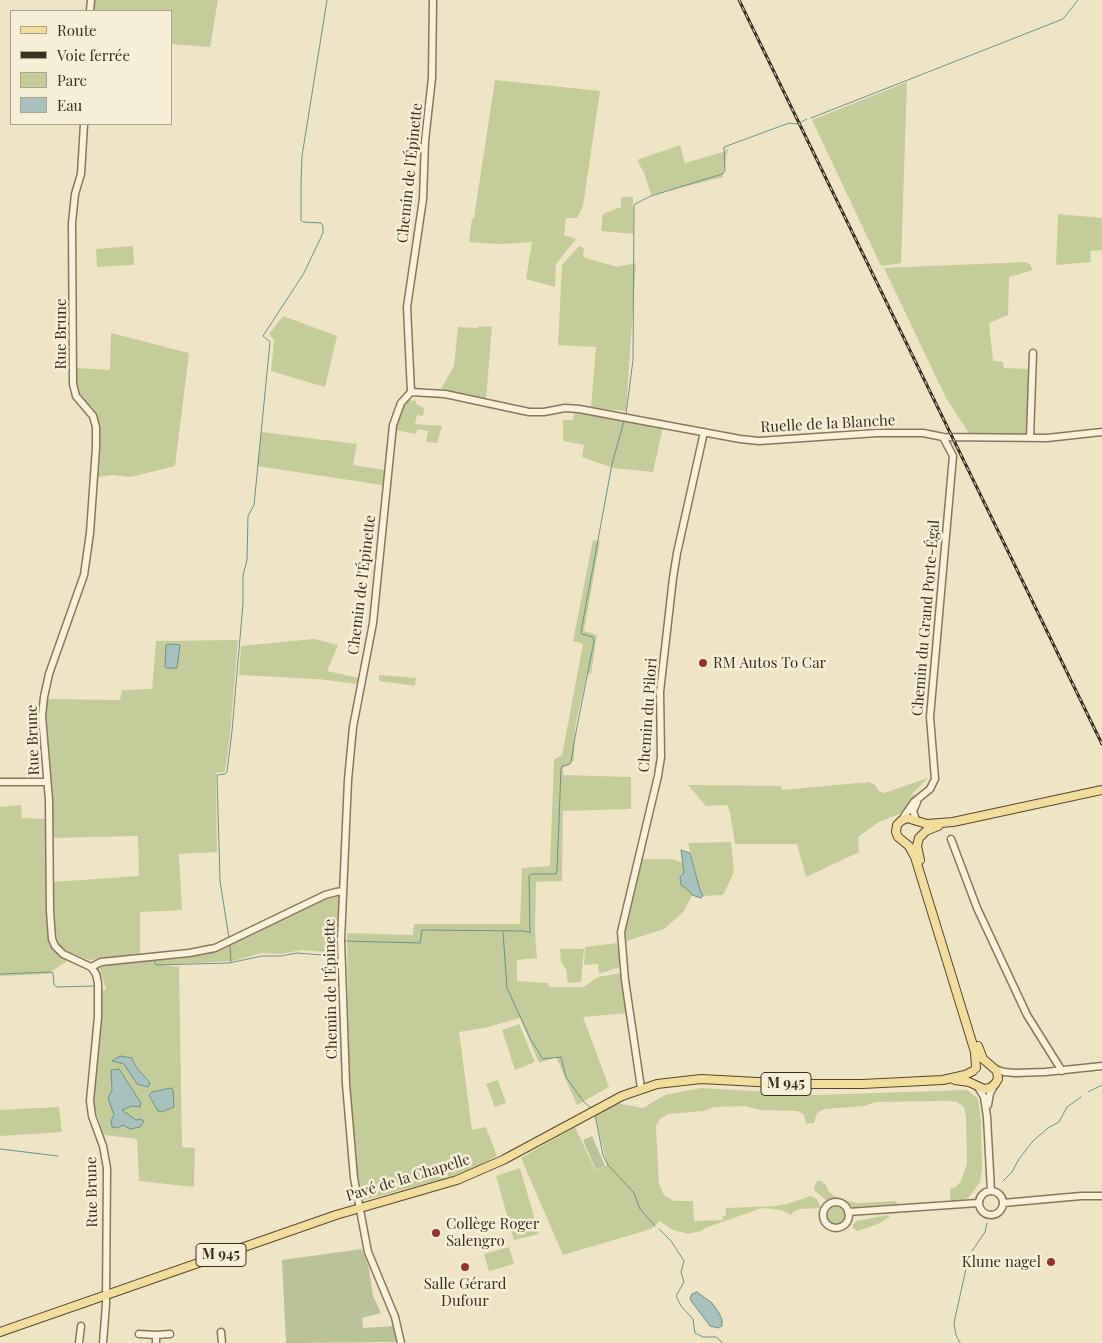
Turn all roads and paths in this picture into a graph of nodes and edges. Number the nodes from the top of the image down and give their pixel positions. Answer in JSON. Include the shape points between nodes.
{"nodes":[{"id":1,"x":433,"y":0,"type":"edge"},
{"id":2,"x":84,"y":125,"type":"edge"},
{"id":3,"x":1033,"y":353,"type":"dead end"},
{"id":4,"x":411,"y":392,"type":"junction"},
{"id":5,"x":704,"y":432,"type":"junction"},
{"id":6,"x":1102,"y":432,"type":"edge"},
{"id":7,"x":944,"y":437,"type":"junction"},
{"id":8,"x":1030,"y":438,"type":"junction"},
{"id":9,"x":0,"y":782,"type":"edge"},
{"id":10,"x":47,"y":782,"type":"junction"},
{"id":11,"x":1102,"y":790,"type":"edge"},
{"id":12,"x":920,"y":797,"type":"junction"},
{"id":13,"x":901,"y":821,"type":"junction"},
{"id":14,"x":916,"y":821,"type":"junction"},
{"id":15,"x":953,"y":822,"type":"junction"},
{"id":16,"x":920,"y":837,"type":"junction"},
{"id":17,"x":951,"y":838,"type":"dead end"},
{"id":18,"x":905,"y":843,"type":"junction"},
{"id":19,"x":344,"y":891,"type":"junction"},
{"id":20,"x":92,"y":967,"type":"junction"},
{"id":21,"x":1102,"y":1066,"type":"edge"},
{"id":22,"x":993,"y":1067,"type":"junction"},
{"id":23,"x":975,"y":1070,"type":"junction"},
{"id":24,"x":1062,"y":1070,"type":"junction"},
{"id":25,"x":1045,"y":1072,"type":"junction"},
{"id":26,"x":943,"y":1080,"type":"junction"},
{"id":27,"x":995,"y":1085,"type":"junction"},
{"id":28,"x":977,"y":1086,"type":"junction"},
{"id":29,"x":641,"y":1088,"type":"junction"},
{"id":30,"x":987,"y":1117,"type":"junction"},
{"id":31,"x":991,"y":1191,"type":"junction"},
{"id":32,"x":1102,"y":1196,"type":"edge"},
{"id":33,"x":978,"y":1203,"type":"junction"},
{"id":34,"x":1003,"y":1203,"type":"junction"},
{"id":35,"x":359,"y":1208,"type":"junction"},
{"id":36,"x":848,"y":1212,"type":"junction"},
{"id":37,"x":105,"y":1296,"type":"junction"},
{"id":38,"x":81,"y":1326,"type":"dead end"},
{"id":39,"x":0,"y":1332,"type":"edge"},
{"id":40,"x":222,"y":1332,"type":"dead end"},
{"id":41,"x":139,"y":1334,"type":"dead end"},
{"id":42,"x":170,"y":1334,"type":"dead end"},
{"id":43,"x":156,"y":1335,"type":"junction"},
{"id":44,"x":79,"y":1343,"type":"edge"},
{"id":45,"x":103,"y":1343,"type":"edge"},
{"id":46,"x":156,"y":1343,"type":"edge"},
{"id":47,"x":222,"y":1343,"type":"edge"},
{"id":48,"x":402,"y":1343,"type":"edge"}],
"edges":[{"from":1,"to":4,"type":"street","name":"Chemin de l'Épinette","via":[[432,78],[423,199],[406,311]]},
{"from":2,"to":10,"type":"street","name":"Rue Brune","via":[[81,174],[75,194],[72,232],[73,384],[77,399],[94,418],[96,447],[85,570],[43,701]]},
{"from":3,"to":8,"type":"street"},
{"from":4,"to":5,"type":"street","name":"Ruelle de la Blanche","via":[[445,394],[529,412],[570,408]]},
{"from":4,"to":19,"type":"street","name":"Chemin de l'Épinette","via":[[400,403],[393,425],[373,623],[356,705],[350,756]]},
{"from":5,"to":7,"type":"street","name":"Ruelle de la Blanche","via":[[764,441],[877,433],[923,433]]},
{"from":5,"to":29,"type":"street","name":"Chemin du Pilori","via":[[673,578],[660,692],[661,757],[658,776],[621,932]]},
{"from":6,"to":8,"type":"street","name":"Ruelle de la Blanche","via":[[1062,438]]},
{"from":7,"to":8,"type":"street","name":"Ruelle de la Blanche"},
{"from":7,"to":12,"type":"street","name":"Chemin du Grand Porte-Égal","via":[[953,456],[930,717],[935,779],[930,789]]},
{"from":9,"to":10,"type":"street"},
{"from":10,"to":20,"type":"street","name":"Rue Brune","via":[[52,939],[60,952]]},
{"from":11,"to":15,"type":"main road"},
{"from":12,"to":13,"type":"street","name":"Chemin du Grand Porte-Égal"},
{"from":12,"to":14,"type":"street","name":"Chemin du Grand Porte-Égal","via":[[914,809]]},
{"from":13,"to":14,"type":"main road","via":[[907,818]]},
{"from":13,"to":18,"type":"main road","via":[[896,832]]},
{"from":14,"to":15,"type":"main road","via":[[930,824]]},
{"from":14,"to":16,"type":"main road","via":[[921,828]]},
{"from":15,"to":16,"type":"main road","via":[[929,830]]},
{"from":16,"to":18,"type":"main road"},
{"from":16,"to":22,"type":"main road","via":[[918,851],[982,1058]]},
{"from":17,"to":24,"type":"street","via":[[977,908],[1026,1015]]},
{"from":18,"to":23,"type":"main road","via":[[915,857],[975,1052]]},
{"from":19,"to":20,"type":"street","via":[[325,895],[215,948],[101,962]]},
{"from":19,"to":35,"type":"street","name":"Chemin de l'Épinette","via":[[341,940],[346,1084],[350,1150]]},
{"from":20,"to":37,"type":"street","name":"Rue Brune","via":[[98,979],[99,1000],[91,1105],[107,1168]]},
{"from":21,"to":24,"type":"street","name":"Pavé de la Chapelle"},
{"from":22,"to":23,"type":"main road","name":"Pavé de la Chapelle","via":[[982,1064]]},
{"from":22,"to":25,"type":"street","name":"Pavé de la Chapelle","via":[[1011,1073]]},
{"from":22,"to":27,"type":"main road","via":[[998,1076]]},
{"from":23,"to":26,"type":"main road","name":"Pavé de la Chapelle","number":"M 945","via":[[965,1076]]},
{"from":23,"to":28,"type":"main road","via":[[973,1079]]},
{"from":24,"to":25,"type":"street","name":"Pavé de la Chapelle"},
{"from":25,"to":27,"type":"street","via":[[1007,1077]]},
{"from":26,"to":28,"type":"main road","name":"Pavé de la Chapelle","number":"M 945","via":[[968,1081]]},
{"from":26,"to":29,"type":"main road","name":"Pavé de la Chapelle","number":"M 945","via":[[810,1085],[690,1080]]},
{"from":27,"to":28,"type":"main road","name":"Pavé de la Chapelle","via":[[986,1089]]},
{"from":27,"to":30,"type":"street","via":[[989,1095]]},
{"from":28,"to":30,"type":"street","via":[[983,1095]]},
{"from":29,"to":35,"type":"main road","name":"Pavé de la Chapelle","number":"M 945","via":[[477,1172]]},
{"from":30,"to":31,"type":"street"},
{"from":31,"to":33,"type":"street","via":[[981,1196]]},
{"from":31,"to":34,"type":"street","via":[[998,1193]]},
{"from":32,"to":34,"type":"street"},
{"from":33,"to":34,"type":"street","via":[[981,1211],[989,1216],[1000,1211]]},
{"from":33,"to":36,"type":"street"},
{"from":35,"to":37,"type":"main road","name":"Pavé de la Chapelle","number":"M 945"},
{"from":35,"to":48,"type":"street","name":"Chemin de l'Épinette","via":[[368,1252],[394,1314]]},
{"from":36,"to":36,"type":"street","via":[[843,1204],[830,1203],[823,1211],[823,1221],[830,1227],[842,1227],[848,1221]]},
{"from":37,"to":39,"type":"main road","name":"Pavé de la Chapelle","number":"M 945"},
{"from":37,"to":45,"type":"street","name":"Rue Brune"},
{"from":38,"to":44,"type":"street"},
{"from":40,"to":47,"type":"street"},
{"from":41,"to":43,"type":"street"},
{"from":42,"to":43,"type":"street"},
{"from":43,"to":46,"type":"street"}]}
